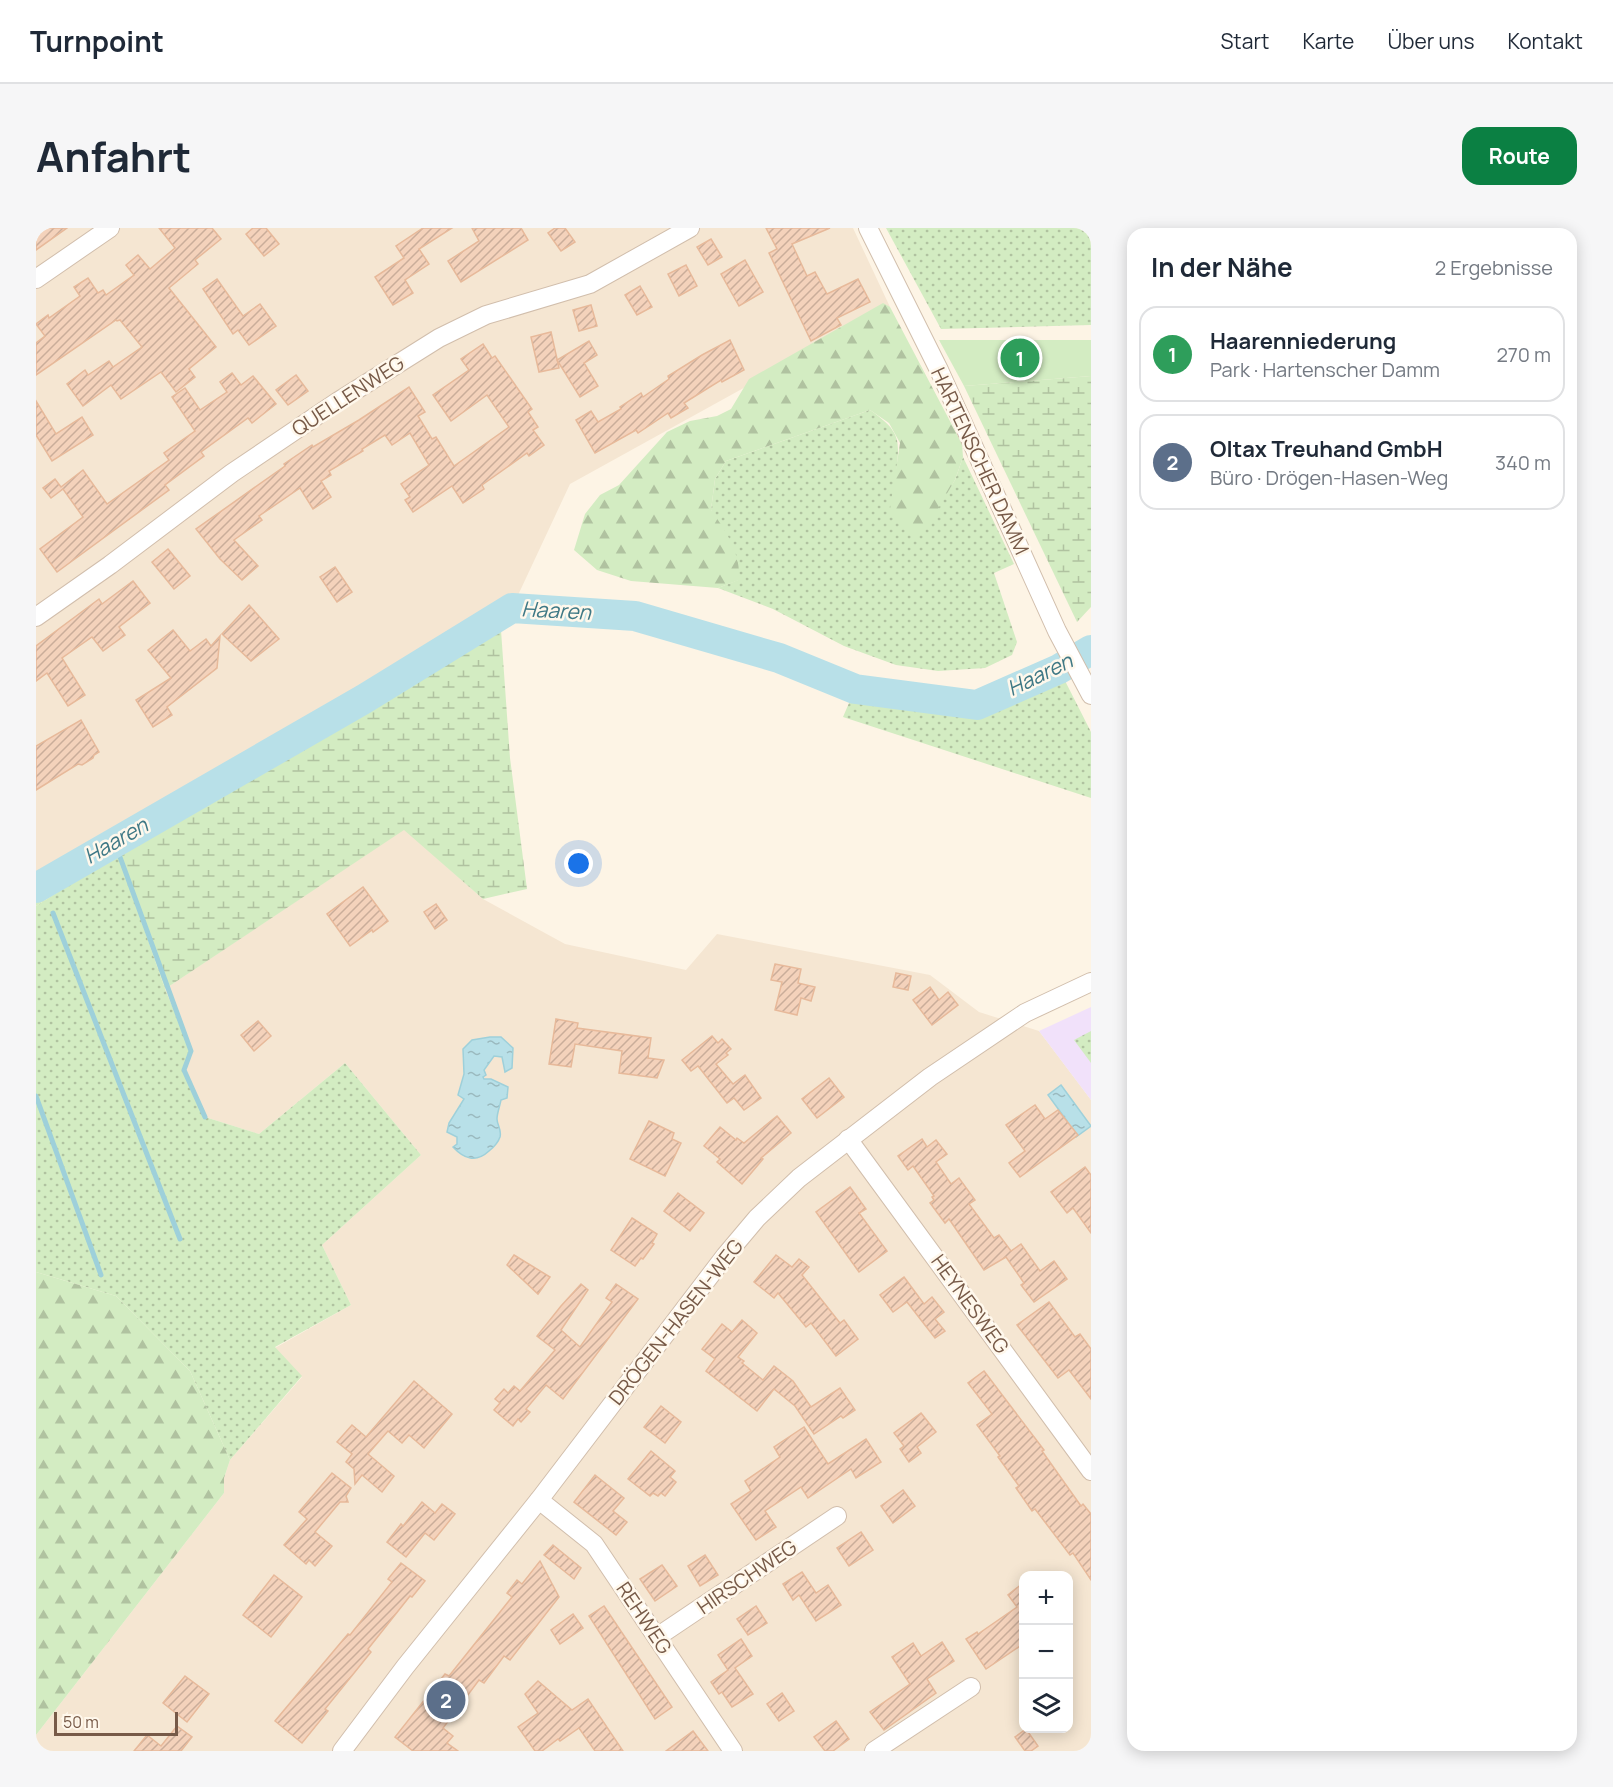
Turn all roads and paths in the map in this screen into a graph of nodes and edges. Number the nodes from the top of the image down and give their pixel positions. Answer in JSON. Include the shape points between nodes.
{"nodes":[{"id":1,"x":110,"y":228,"type":"edge"},
{"id":2,"x":690,"y":228,"type":"edge"},
{"id":3,"x":868,"y":228,"type":"edge"},
{"id":4,"x":36,"y":279,"type":"edge"},
{"id":5,"x":36,"y":616,"type":"edge"},
{"id":6,"x":1091,"y":695,"type":"edge"},
{"id":7,"x":1091,"y":982,"type":"edge"},
{"id":8,"x":848,"y":1139,"type":"junction"},
{"id":9,"x":1091,"y":1471,"type":"edge"},
{"id":10,"x":539,"y":1500,"type":"junction"},
{"id":11,"x":837,"y":1516,"type":"dead end"},
{"id":12,"x":657,"y":1637,"type":"junction"},
{"id":13,"x":971,"y":1687,"type":"dead end"},
{"id":14,"x":342,"y":1751,"type":"edge"},
{"id":15,"x":733,"y":1751,"type":"edge"},
{"id":16,"x":874,"y":1751,"type":"edge"}],
"edges":[{"from":1,"to":4,"type":"street"},
{"from":2,"to":5,"type":"street","name":"QUELLENWEG","via":[[590,284],[486,315],[439,338],[232,473]]},
{"from":3,"to":6,"type":"street","name":"HARTENSCHER DAMM"},
{"from":7,"to":8,"type":"street","name":"DRÖGEN-HASEN-WEG","via":[[1025,1013],[985,1038]]},
{"from":8,"to":9,"type":"street","name":"HEYNESWEG"},
{"from":8,"to":10,"type":"street","name":"DRÖGEN-HASEN-WEG","via":[[757,1218]]},
{"from":10,"to":12,"type":"street","name":"REHWEG","via":[[594,1544]]},
{"from":10,"to":14,"type":"street","name":"DRÖGEN-HASEN-WEG"},
{"from":11,"to":12,"type":"street","name":"HIRSCHWEG"},
{"from":12,"to":15,"type":"street","name":"REHWEG"},
{"from":13,"to":16,"type":"street"}]}
